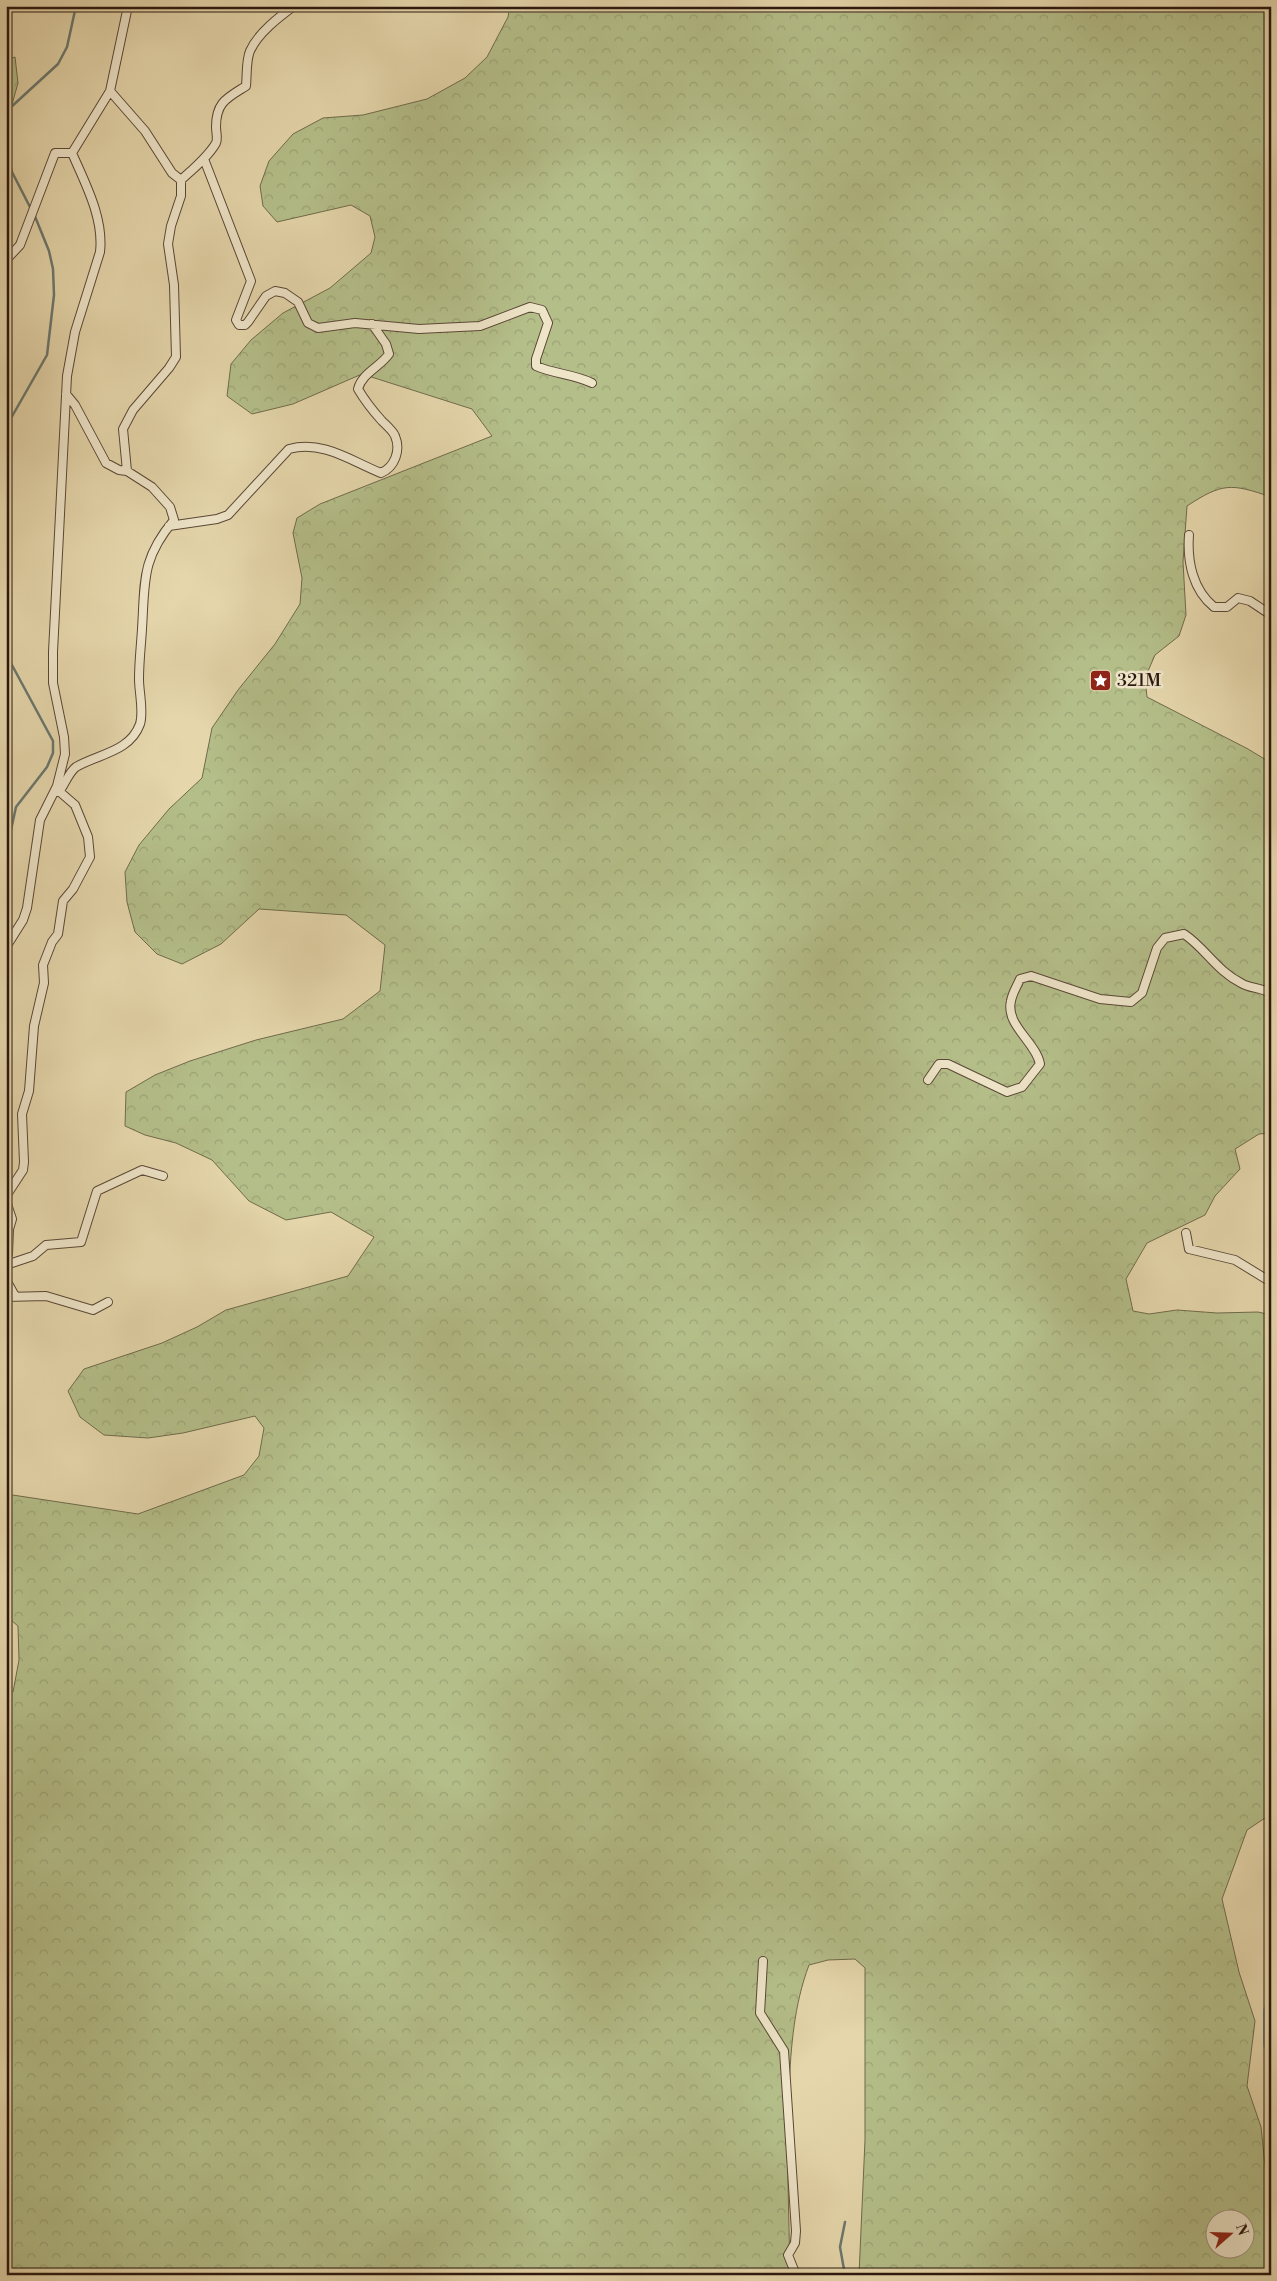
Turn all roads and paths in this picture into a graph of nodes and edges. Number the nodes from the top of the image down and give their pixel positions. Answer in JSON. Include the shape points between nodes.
{"nodes":[{"id":1,"x":128,"y":6,"type":"edge"},
{"id":2,"x":294,"y":6,"type":"edge"},
{"id":3,"x":110,"y":91,"type":"junction"},
{"id":4,"x":72,"y":153,"type":"junction"},
{"id":5,"x":204,"y":159,"type":"junction"},
{"id":6,"x":181,"y":180,"type":"junction"},
{"id":7,"x":6,"y":260,"type":"edge"},
{"id":8,"x":372,"y":324,"type":"junction"},
{"id":9,"x":592,"y":383,"type":"dead end"},
{"id":10,"x":66,"y":394,"type":"junction"},
{"id":11,"x":127,"y":472,"type":"junction"},
{"id":12,"x":168,"y":526,"type":"junction"},
{"id":13,"x":1189,"y":536,"type":"dead end"},
{"id":14,"x":1271,"y":615,"type":"edge"},
{"id":15,"x":55,"y":789,"type":"junction"},
{"id":16,"x":6,"y":947,"type":"edge"},
{"id":17,"x":1271,"y":994,"type":"edge"},
{"id":18,"x":928,"y":1080,"type":"dead end"},
{"id":19,"x":163,"y":1176,"type":"dead end"},
{"id":20,"x":6,"y":1196,"type":"edge"},
{"id":21,"x":6,"y":1201,"type":"edge"},
{"id":22,"x":1186,"y":1233,"type":"dead end"},
{"id":23,"x":6,"y":1259,"type":"edge"},
{"id":24,"x":6,"y":1265,"type":"edge"},
{"id":25,"x":6,"y":1280,"type":"edge"},
{"id":26,"x":1271,"y":1282,"type":"edge"},
{"id":27,"x":10,"y":1297,"type":"edge"},
{"id":28,"x":108,"y":1302,"type":"dead end"},
{"id":29,"x":763,"y":1961,"type":"dead end"},
{"id":30,"x":796,"y":2275,"type":"edge"}],
"edges":[{"from":1,"to":3,"type":"street"},
{"from":2,"to":5,"type":"street","via":[[254,44],[249,53],[246,86],[220,106],[217,142]]},
{"from":3,"to":4,"type":"street"},
{"from":3,"to":6,"type":"street","via":[[145,131],[172,174]]},
{"from":4,"to":7,"type":"street","via":[[55,153],[20,246]]},
{"from":4,"to":10,"type":"street","via":[[88,189],[102,239],[71,350]]},
{"from":5,"to":6,"type":"street"},
{"from":5,"to":8,"type":"street","via":[[251,281],[236,320],[239,325],[245,325],[266,296],[275,291],[285,293],[298,302],[308,323],[318,328]]},
{"from":6,"to":11,"type":"street","via":[[182,196],[168,244],[174,285],[176,357],[133,410],[124,429]]},
{"from":8,"to":9,"type":"street","via":[[419,329],[480,326],[530,307],[542,310],[548,323],[536,366],[577,375]]},
{"from":8,"to":12,"type":"street","via":[[389,354],[383,363],[360,380],[358,389],[395,436],[397,449],[388,470],[381,473],[349,457],[318,447],[289,449],[228,515]]},
{"from":10,"to":11,"type":"street","via":[[106,463]]},
{"from":10,"to":15,"type":"street","via":[[53,652],[53,683],[65,754]]},
{"from":11,"to":12,"type":"street","via":[[152,487],[170,507],[174,520]]},
{"from":12,"to":15,"type":"street","via":[[154,545],[146,571],[139,674],[140,726],[123,745],[75,768],[62,789]]},
{"from":13,"to":14,"type":"street","via":[[1188,554],[1196,585],[1205,600],[1214,608],[1227,607],[1238,598],[1250,601]]},
{"from":15,"to":16,"type":"street","via":[[40,820],[27,908]]},
{"from":15,"to":20,"type":"street","via":[[75,805],[86,830],[90,857],[73,889],[63,900],[58,934],[43,965],[44,982],[34,1026],[29,1091],[22,1114],[23,1170]]},
{"from":17,"to":18,"type":"street","via":[[1242,984],[1218,968],[1198,943],[1184,934],[1166,938],[1158,948],[1142,993],[1131,1002],[1100,999],[1031,976],[1020,979],[1010,1002],[1012,1018],[1040,1064],[1022,1087],[1008,1092],[948,1064],[939,1064]]},
{"from":19,"to":24,"type":"street","via":[[142,1170],[97,1190],[81,1242],[46,1245],[33,1256]]},
{"from":21,"to":23,"type":"street","via":[[12,1219]]},
{"from":22,"to":26,"type":"street","via":[[1188,1249],[1235,1260]]},
{"from":25,"to":27,"type":"street"},
{"from":27,"to":28,"type":"street","via":[[46,1296],[92,1310]]},
{"from":29,"to":30,"type":"street","via":[[760,2013],[784,2051],[796,2231],[795,2243],[788,2256]]}]}
